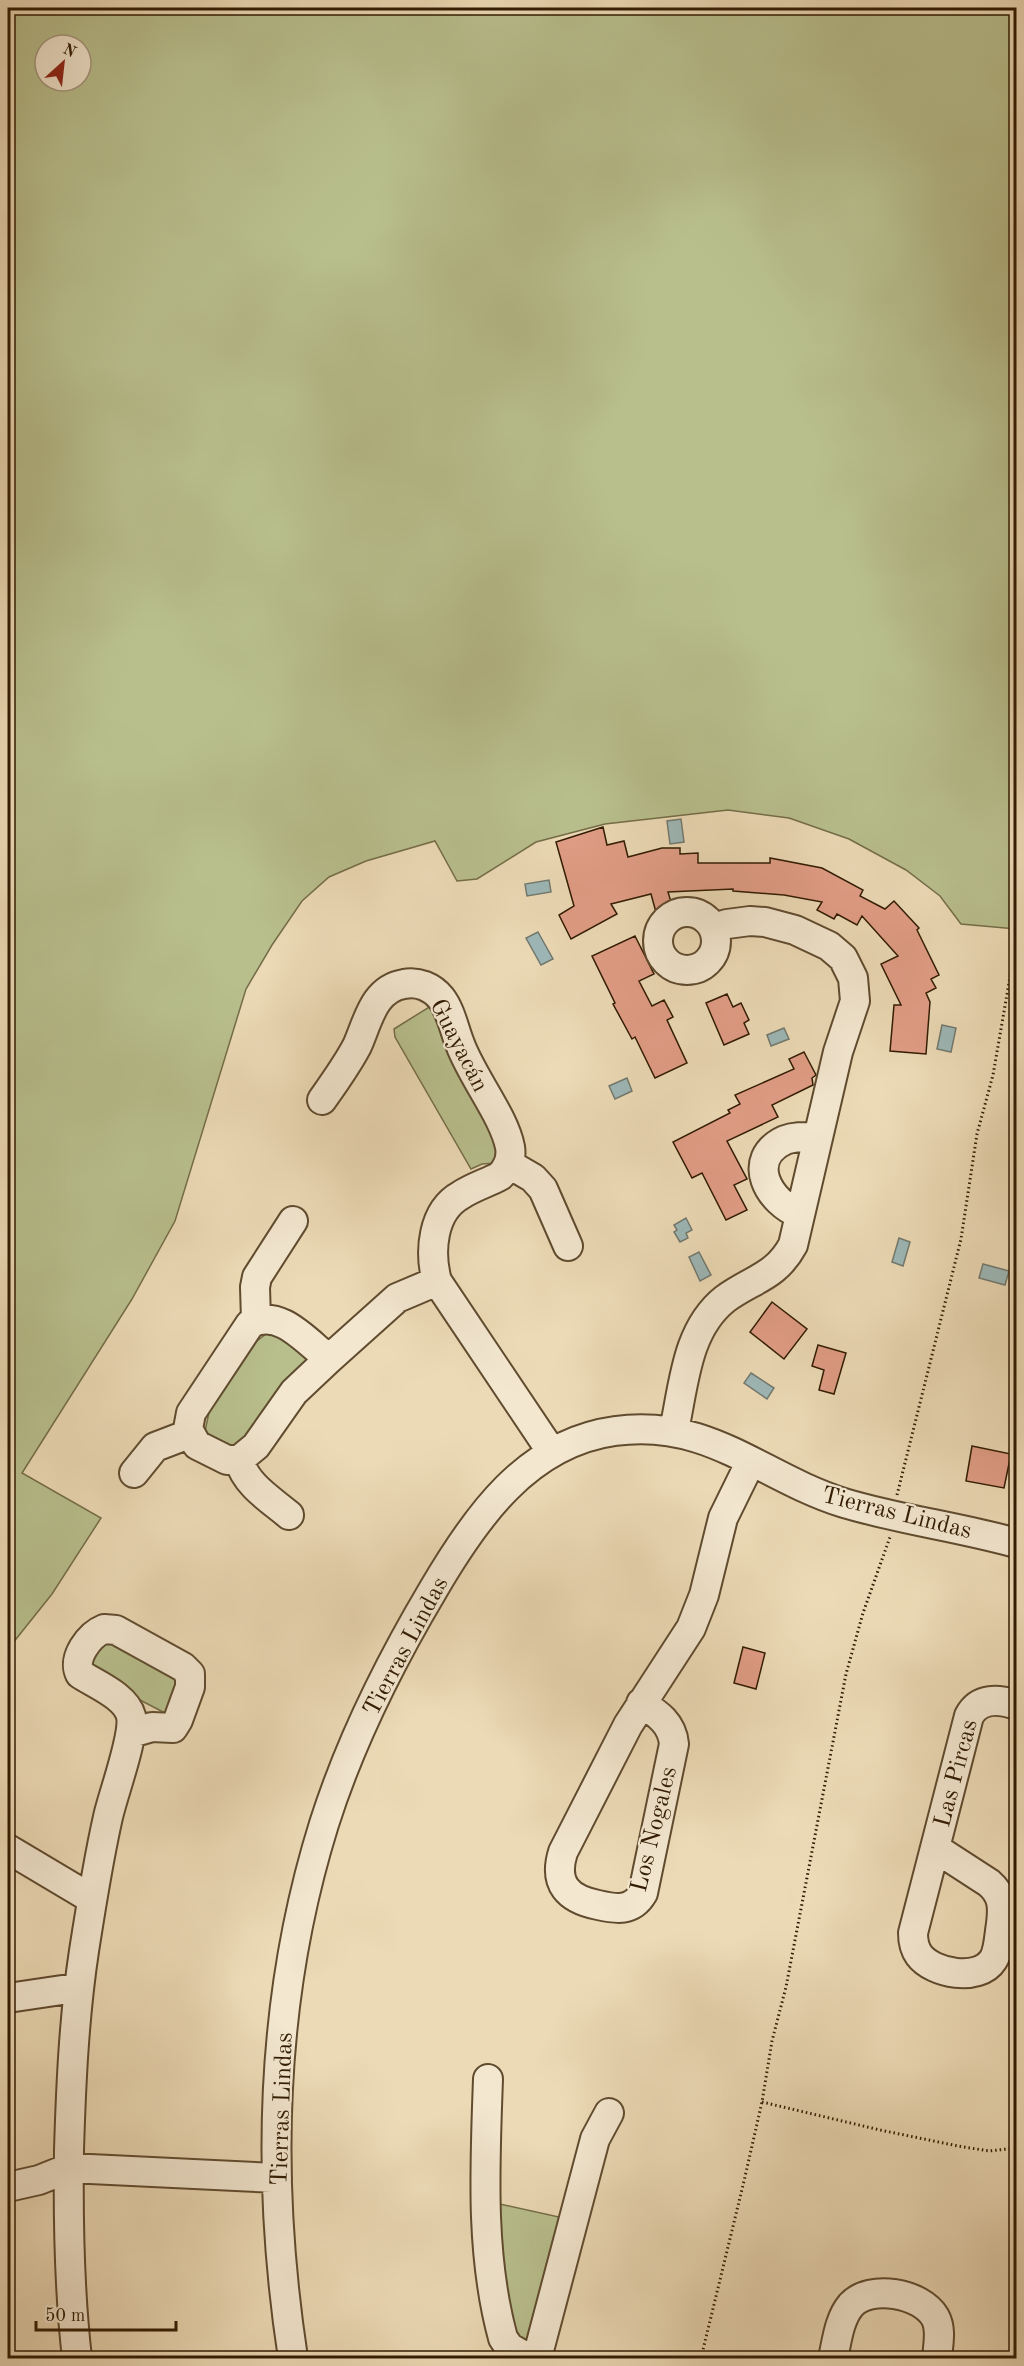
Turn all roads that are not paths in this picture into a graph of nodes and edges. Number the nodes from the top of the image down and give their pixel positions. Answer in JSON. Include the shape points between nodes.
{"nodes":[{"id":1,"x":714,"y":928,"type":"dead end"},
{"id":2,"x":322,"y":1100,"type":"dead end"},
{"id":3,"x":818,"y":1137,"type":"junction"},
{"id":4,"x":509,"y":1164,"type":"junction"},
{"id":5,"x":800,"y":1214,"type":"junction"},
{"id":6,"x":293,"y":1221,"type":"dead end"},
{"id":7,"x":568,"y":1246,"type":"dead end"},
{"id":8,"x":437,"y":1281,"type":"junction"},
{"id":9,"x":256,"y":1320,"type":"junction"},
{"id":10,"x":329,"y":1359,"type":"junction"},
{"id":11,"x":674,"y":1430,"type":"junction"},
{"id":12,"x":189,"y":1434,"type":"junction"},
{"id":13,"x":551,"y":1451,"type":"junction"},
{"id":14,"x":239,"y":1460,"type":"junction"},
{"id":15,"x":751,"y":1461,"type":"junction"},
{"id":16,"x":134,"y":1473,"type":"dead end"},
{"id":17,"x":289,"y":1515,"type":"dead end"},
{"id":18,"x":1017,"y":1543,"type":"edge"},
{"id":19,"x":641,"y":1703,"type":"junction"},
{"id":20,"x":1017,"y":1705,"type":"edge"},
{"id":21,"x":131,"y":1732,"type":"dead end"},
{"id":22,"x":935,"y":1848,"type":"dead end"},
{"id":23,"x":8,"y":1849,"type":"edge"},
{"id":24,"x":92,"y":1899,"type":"junction"},
{"id":25,"x":79,"y":1990,"type":"junction"},
{"id":26,"x":8,"y":1998,"type":"edge"},
{"id":27,"x":488,"y":2079,"type":"dead end"},
{"id":28,"x":609,"y":2113,"type":"dead end"},
{"id":29,"x":69,"y":2168,"type":"junction"},
{"id":30,"x":278,"y":2178,"type":"junction"},
{"id":31,"x":8,"y":2187,"type":"edge"},
{"id":32,"x":77,"y":2358,"type":"edge"},
{"id":33,"x":293,"y":2358,"type":"edge"},
{"id":34,"x":528,"y":2358,"type":"edge"},
{"id":35,"x":537,"y":2358,"type":"edge"},
{"id":36,"x":833,"y":2358,"type":"edge"},
{"id":37,"x":937,"y":2358,"type":"edge"}],
"edges":[{"from":1,"to":3,"type":"street","via":[[750,921],[795,930],[829,946],[851,970],[855,1002],[838,1052]]},
{"from":2,"to":4,"type":"street","name":"Guayacán","via":[[357,1045],[381,996],[402,984],[420,984],[435,992],[445,1004],[460,1045],[506,1133],[511,1150]]},
{"from":3,"to":5,"type":"street"},
{"from":3,"to":5,"type":"street","via":[[783,1141],[765,1162],[763,1172],[770,1191],[783,1206]]},
{"from":4,"to":7,"type":"street","via":[[533,1178],[543,1190]]},
{"from":4,"to":8,"type":"street","via":[[500,1176],[461,1195],[446,1209],[433,1246]]},
{"from":5,"to":11,"type":"street","via":[[793,1245],[782,1262],[765,1277],[725,1299],[699,1330]]},
{"from":6,"to":9,"type":"street","via":[[257,1277]]},
{"from":8,"to":10,"type":"street","via":[[398,1298]]},
{"from":8,"to":13,"type":"street"},
{"from":9,"to":10,"type":"street","via":[[279,1321]]},
{"from":9,"to":12,"type":"street","via":[[245,1328],[191,1413]]},
{"from":10,"to":14,"type":"street","via":[[294,1392],[256,1446]]},
{"from":11,"to":13,"type":"street","name":"Tierras Lindas","via":[[608,1432]]},
{"from":11,"to":15,"type":"street","name":"Tierras Lindas","via":[[705,1439]]},
{"from":12,"to":14,"type":"street","via":[[201,1448],[227,1460]]},
{"from":12,"to":16,"type":"street","via":[[155,1447]]},
{"from":13,"to":30,"type":"street","name":"Tierras Lindas","via":[[493,1502],[440,1577],[387,1672],[337,1787],[305,1894],[290,1970],[279,2059]]},
{"from":14,"to":17,"type":"street","via":[[249,1481]]},
{"from":15,"to":18,"type":"street","name":"Tierras Lindas","via":[[840,1501],[893,1517]]},
{"from":15,"to":19,"type":"street","name":"Los Nogales","via":[[723,1518],[704,1595],[691,1628]]},
{"from":19,"to":19,"type":"street","name":"Los Nogales","via":[[561,1861],[559,1872],[565,1888],[584,1902],[623,1909],[643,1893],[674,1744],[670,1727]]},
{"from":20,"to":22,"type":"street","name":"Las Pircas","via":[[990,1701],[977,1705],[969,1716]]},
{"from":21,"to":24,"type":"street","via":[[108,1815]]},
{"from":23,"to":24,"type":"street"},
{"from":24,"to":25,"type":"street"},
{"from":25,"to":26,"type":"street"},
{"from":25,"to":29,"type":"street"},
{"from":27,"to":34,"type":"street","via":[[485,2211],[490,2262],[503,2338],[509,2347]]},
{"from":28,"to":35,"type":"street","via":[[596,2139]]},
{"from":29,"to":30,"type":"street"},
{"from":29,"to":31,"type":"street"},
{"from":29,"to":32,"type":"street","via":[[69,2271]]},
{"from":30,"to":33,"type":"street","name":"Tierras Lindas","via":[[282,2279]]},
{"from":36,"to":37,"type":"street","via":[[850,2306],[864,2297],[887,2294],[913,2300],[931,2311],[938,2325]]}]}
